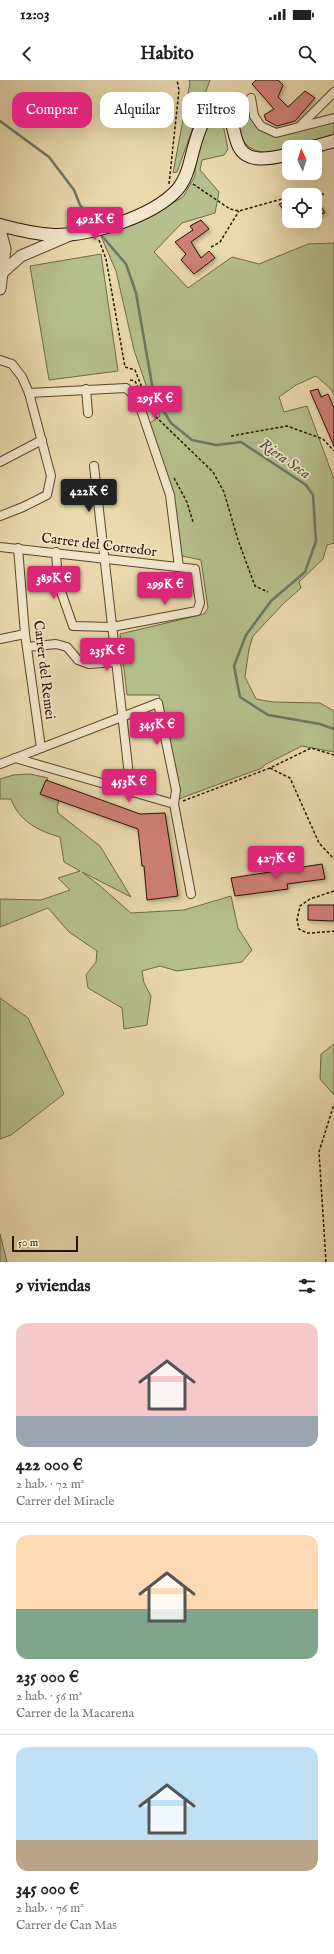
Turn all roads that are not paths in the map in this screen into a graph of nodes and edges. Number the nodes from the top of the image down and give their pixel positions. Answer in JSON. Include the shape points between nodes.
{"nodes":[{"id":1,"x":334,"y":92,"type":"edge"},
{"id":2,"x":251,"y":98,"type":"dead end"},
{"id":3,"x":334,"y":118,"type":"edge"},
{"id":4,"x":300,"y":127,"type":"junction"},
{"id":5,"x":334,"y":140,"type":"edge"},
{"id":6,"x":322,"y":144,"type":"edge"},
{"id":7,"x":282,"y":156,"type":"edge"},
{"id":8,"x":0,"y":225,"type":"edge"},
{"id":9,"x":0,"y":230,"type":"edge"},
{"id":10,"x":70,"y":234,"type":"junction"},
{"id":11,"x":3,"y":272,"type":"junction"},
{"id":12,"x":0,"y":289,"type":"edge"},
{"id":13,"x":0,"y":360,"type":"edge"},
{"id":14,"x":86,"y":389,"type":"junction"},
{"id":15,"x":29,"y":393,"type":"junction"},
{"id":16,"x":88,"y":414,"type":"dead end"},
{"id":17,"x":42,"y":440,"type":"junction"},
{"id":18,"x":0,"y":462,"type":"edge"},
{"id":19,"x":94,"y":466,"type":"dead end"},
{"id":20,"x":0,"y":516,"type":"edge"},
{"id":21,"x":0,"y":546,"type":"edge"},
{"id":22,"x":18,"y":548,"type":"junction"},
{"id":23,"x":56,"y":552,"type":"junction"},
{"id":24,"x":104,"y":557,"type":"junction"},
{"id":25,"x":179,"y":567,"type":"junction"},
{"id":26,"x":112,"y":627,"type":"junction"},
{"id":27,"x":25,"y":634,"type":"junction"},
{"id":28,"x":0,"y":639,"type":"edge"},
{"id":29,"x":27,"y":647,"type":"junction"},
{"id":30,"x":116,"y":662,"type":"junction"},
{"id":31,"x":122,"y":716,"type":"junction"},
{"id":32,"x":40,"y":748,"type":"junction"},
{"id":33,"x":15,"y":758,"type":"junction"},
{"id":34,"x":0,"y":764,"type":"edge"},
{"id":35,"x":131,"y":793,"type":"junction"},
{"id":36,"x":174,"y":804,"type":"junction"},
{"id":37,"x":191,"y":894,"type":"dead end"}],
"edges":[{"from":1,"to":4,"type":"street"},
{"from":2,"to":4,"type":"street","via":[[254,116],[261,126],[276,133]]},
{"from":3,"to":4,"type":"street"},
{"from":5,"to":6,"type":"main road"},
{"from":7,"to":10,"type":"main road","via":[[266,159],[248,156],[237,143],[230,117],[214,112],[205,118],[200,127],[185,178],[167,200],[142,214],[97,229]]},
{"from":8,"to":10,"type":"main road","via":[[33,233]]},
{"from":9,"to":11,"type":"street","via":[[5,249]]},
{"from":10,"to":11,"type":"street","via":[[21,256]]},
{"from":11,"to":12,"type":"street"},
{"from":13,"to":15,"type":"street","via":[[12,364],[22,377]]},
{"from":14,"to":15,"type":"street"},
{"from":14,"to":16,"type":"street"},
{"from":14,"to":25,"type":"street","via":[[126,388],[137,398],[170,495]]},
{"from":15,"to":17,"type":"street"},
{"from":17,"to":18,"type":"street"},
{"from":17,"to":20,"type":"street","via":[[51,476],[47,495]]},
{"from":19,"to":24,"type":"street"},
{"from":21,"to":22,"type":"street","name":"Carrer del Corredor"},
{"from":22,"to":23,"type":"street","name":"Carrer del Corredor"},
{"from":22,"to":27,"type":"street","name":"Carrer del Remei"},
{"from":23,"to":24,"type":"street","name":"Carrer del Corredor"},
{"from":23,"to":26,"type":"street","via":[[58,583],[74,626]]},
{"from":24,"to":25,"type":"street","name":"Carrer del Corredor"},
{"from":24,"to":26,"type":"street"},
{"from":25,"to":26,"type":"street","name":"Carrer del Corredor","via":[[195,569],[200,603],[198,610]]},
{"from":26,"to":30,"type":"street"},
{"from":27,"to":28,"type":"street"},
{"from":27,"to":29,"type":"street","name":"Carrer del Remei"},
{"from":29,"to":30,"type":"street","via":[[56,644],[67,647],[78,660],[89,664]]},
{"from":29,"to":32,"type":"street","name":"Carrer del Remei"},
{"from":30,"to":31,"type":"street"},
{"from":31,"to":32,"type":"street"},
{"from":31,"to":35,"type":"street"},
{"from":31,"to":36,"type":"street","via":[[158,703],[176,790]]},
{"from":32,"to":33,"type":"street"},
{"from":33,"to":34,"type":"street"},
{"from":33,"to":35,"type":"street"},
{"from":35,"to":36,"type":"street"},
{"from":36,"to":37,"type":"street"}]}
